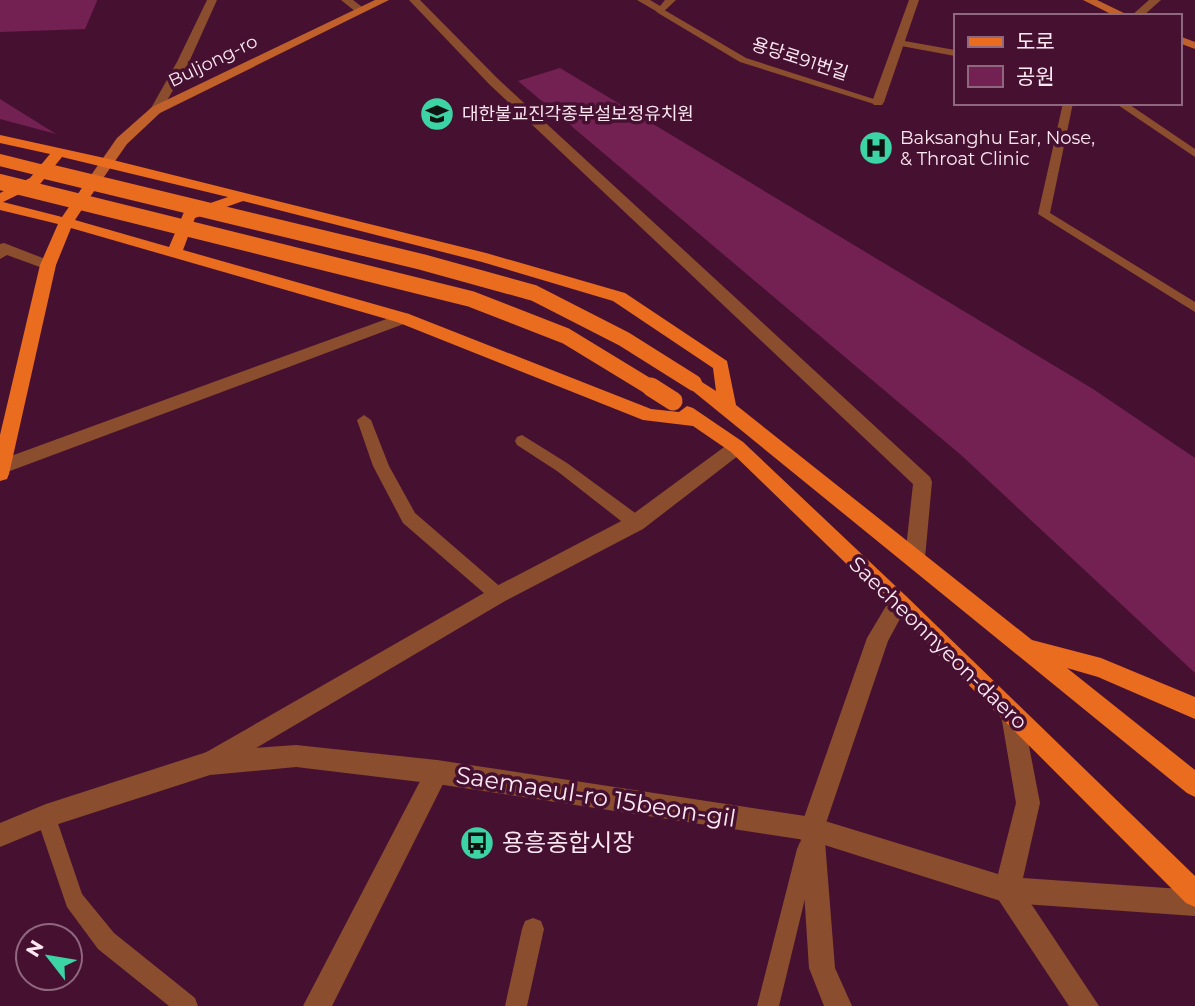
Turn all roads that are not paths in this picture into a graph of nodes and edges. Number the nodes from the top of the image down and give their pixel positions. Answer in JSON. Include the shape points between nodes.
{"nodes":[{"id":1,"x":212,"y":0,"type":"edge"},
{"id":2,"x":346,"y":0,"type":"edge"},
{"id":3,"x":384,"y":0,"type":"edge"},
{"id":4,"x":414,"y":0,"type":"edge"},
{"id":5,"x":642,"y":0,"type":"edge"},
{"id":6,"x":671,"y":0,"type":"edge"},
{"id":7,"x":914,"y":0,"type":"edge"},
{"id":8,"x":1088,"y":0,"type":"edge"},
{"id":9,"x":1156,"y":0,"type":"edge"},
{"id":10,"x":360,"y":10,"type":"junction"},
{"id":11,"x":661,"y":11,"type":"junction"},
{"id":12,"x":1120,"y":14,"type":"edge"},
{"id":13,"x":1138,"y":14,"type":"edge"},
{"id":14,"x":899,"y":43,"type":"junction"},
{"id":15,"x":954,"y":53,"type":"edge"},
{"id":16,"x":878,"y":102,"type":"joint"},
{"id":17,"x":1068,"y":105,"type":"edge"},
{"id":18,"x":1123,"y":105,"type":"edge"},
{"id":19,"x":156,"y":110,"type":"junction"},
{"id":20,"x":0,"y":139,"type":"edge"},
{"id":21,"x":59,"y":152,"type":"junction"},
{"id":22,"x":1195,"y":154,"type":"edge"},
{"id":23,"x":0,"y":160,"type":"edge"},
{"id":24,"x":109,"y":163,"type":"junction"},
{"id":25,"x":0,"y":182,"type":"edge"},
{"id":26,"x":242,"y":197,"type":"junction"},
{"id":27,"x":0,"y":199,"type":"edge"},
{"id":28,"x":0,"y":206,"type":"edge"},
{"id":29,"x":66,"y":222,"type":"junction"},
{"id":30,"x":1,"y":250,"type":"edge"},
{"id":31,"x":174,"y":253,"type":"junction"},
{"id":32,"x":48,"y":265,"type":"junction"},
{"id":33,"x":1195,"y":309,"type":"edge"},
{"id":34,"x":403,"y":318,"type":"junction"},
{"id":35,"x":728,"y":408,"type":"junction"},
{"id":36,"x":364,"y":420,"type":"dead end"},
{"id":37,"x":696,"y":420,"type":"junction"},
{"id":38,"x":522,"y":441,"type":"dead end"},
{"id":39,"x":737,"y":447,"type":"junction"},
{"id":40,"x":1,"y":470,"type":"edge"},
{"id":41,"x":636,"y":523,"type":"junction"},
{"id":42,"x":915,"y":558,"type":"junction"},
{"id":43,"x":498,"y":596,"type":"junction"},
{"id":44,"x":899,"y":602,"type":"junction"},
{"id":45,"x":1024,"y":645,"type":"junction"},
{"id":46,"x":1195,"y":708,"type":"edge"},
{"id":47,"x":1012,"y":715,"type":"junction"},
{"id":48,"x":210,"y":763,"type":"junction"},
{"id":49,"x":436,"y":772,"type":"junction"},
{"id":50,"x":1195,"y":785,"type":"edge"},
{"id":51,"x":46,"y":816,"type":"junction"},
{"id":52,"x":812,"y":829,"type":"junction"},
{"id":53,"x":0,"y":835,"type":"edge"},
{"id":54,"x":1007,"y":890,"type":"junction"},
{"id":55,"x":1195,"y":894,"type":"edge"},
{"id":56,"x":1195,"y":902,"type":"edge"},
{"id":57,"x":533,"y":929,"type":"dead end"},
{"id":58,"x":187,"y":1006,"type":"edge"},
{"id":59,"x":317,"y":1006,"type":"edge"},
{"id":60,"x":516,"y":1006,"type":"edge"},
{"id":61,"x":768,"y":1006,"type":"edge"},
{"id":62,"x":838,"y":1006,"type":"edge"},
{"id":63,"x":1085,"y":1006,"type":"edge"}],
"edges":[{"from":1,"to":19,"type":"street"},
{"from":2,"to":10,"type":"street"},
{"from":3,"to":10,"type":"main road","name":"Buljong-ro"},
{"from":4,"to":42,"type":"street","via":[[494,81],[923,482]]},
{"from":5,"to":11,"type":"street","name":"용당로91번길"},
{"from":6,"to":11,"type":"street"},
{"from":7,"to":14,"type":"street"},
{"from":8,"to":12,"type":"main road"},
{"from":9,"to":13,"type":"street"},
{"from":10,"to":19,"type":"main road","name":"Buljong-ro"},
{"from":11,"to":16,"type":"lane","name":"용당로91번길","via":[[743,60]]},
{"from":14,"to":15,"type":"lane"},
{"from":14,"to":16,"type":"street"},
{"from":17,"to":33,"type":"lane","via":[[1044,214]]},
{"from":18,"to":22,"type":"lane"},
{"from":19,"to":24,"type":"main road","name":"Buljong-ro","via":[[122,141]]},
{"from":20,"to":21,"type":"main road"},
{"from":21,"to":24,"type":"main road"},
{"from":21,"to":27,"type":"main road","via":[[35,181]]},
{"from":23,"to":35,"type":"main road","name":"Saecheonnyeon-daero","bridge":true,"via":[[534,293],[624,339]]},
{"from":24,"to":26,"type":"main road"},
{"from":24,"to":29,"type":"main road","name":"Buljong-ro"},
{"from":25,"to":37,"type":"main road","name":"Saecheonnyeon-daero","bridge":true,"via":[[471,299],[566,336]]},
{"from":26,"to":31,"type":"main road","via":[[189,215]]},
{"from":26,"to":35,"type":"main road","via":[[619,297],[721,365]]},
{"from":28,"to":29,"type":"main road"},
{"from":29,"to":31,"type":"main road"},
{"from":29,"to":32,"type":"main road"},
{"from":30,"to":32,"type":"street"},
{"from":31,"to":34,"type":"main road"},
{"from":32,"to":40,"type":"main road"},
{"from":34,"to":37,"type":"main road","via":[[649,415]]},
{"from":34,"to":40,"type":"street"},
{"from":35,"to":42,"type":"main road","name":"Saecheonnyeon-daero"},
{"from":36,"to":43,"type":"lane","via":[[381,466],[410,518]]},
{"from":37,"to":39,"type":"main road","name":"Saecheonnyeon-daero"},
{"from":38,"to":41,"type":"lane"},
{"from":39,"to":41,"type":"street"},
{"from":39,"to":44,"type":"main road","name":"Saecheonnyeon-daero"},
{"from":41,"to":43,"type":"street"},
{"from":42,"to":45,"type":"main road","name":"Saecheonnyeon-daero"},
{"from":43,"to":48,"type":"street"},
{"from":44,"to":47,"type":"main road","name":"Saecheonnyeon-daero"},
{"from":44,"to":52,"type":"street","via":[[878,638]]},
{"from":45,"to":46,"type":"main road","via":[[1101,668]]},
{"from":45,"to":50,"type":"main road","name":"Saecheonnyeon-daero"},
{"from":47,"to":54,"type":"street","via":[[1028,803]]},
{"from":47,"to":55,"type":"main road","name":"Saecheonnyeon-daero"},
{"from":48,"to":49,"type":"street","name":"Saemaeul-ro 15beon-gil","via":[[296,756]]},
{"from":48,"to":51,"type":"street","name":"Saemaeul-ro 15beon-gil"},
{"from":49,"to":52,"type":"street","name":"Saemaeul-ro 15beon-gil"},
{"from":49,"to":59,"type":"street"},
{"from":51,"to":53,"type":"street","name":"Saemaeul-ro 15beon-gil"},
{"from":51,"to":58,"type":"lane","via":[[74,900],[106,942]]},
{"from":52,"to":54,"type":"street","name":"Saemaeul-ro 15beon-gil"},
{"from":52,"to":61,"type":"lane"},
{"from":52,"to":62,"type":"street","via":[[822,968]]},
{"from":54,"to":56,"type":"street","name":"Saemaeul-ro 15beon-gil"},
{"from":54,"to":63,"type":"street"},
{"from":57,"to":60,"type":"lane"}]}
